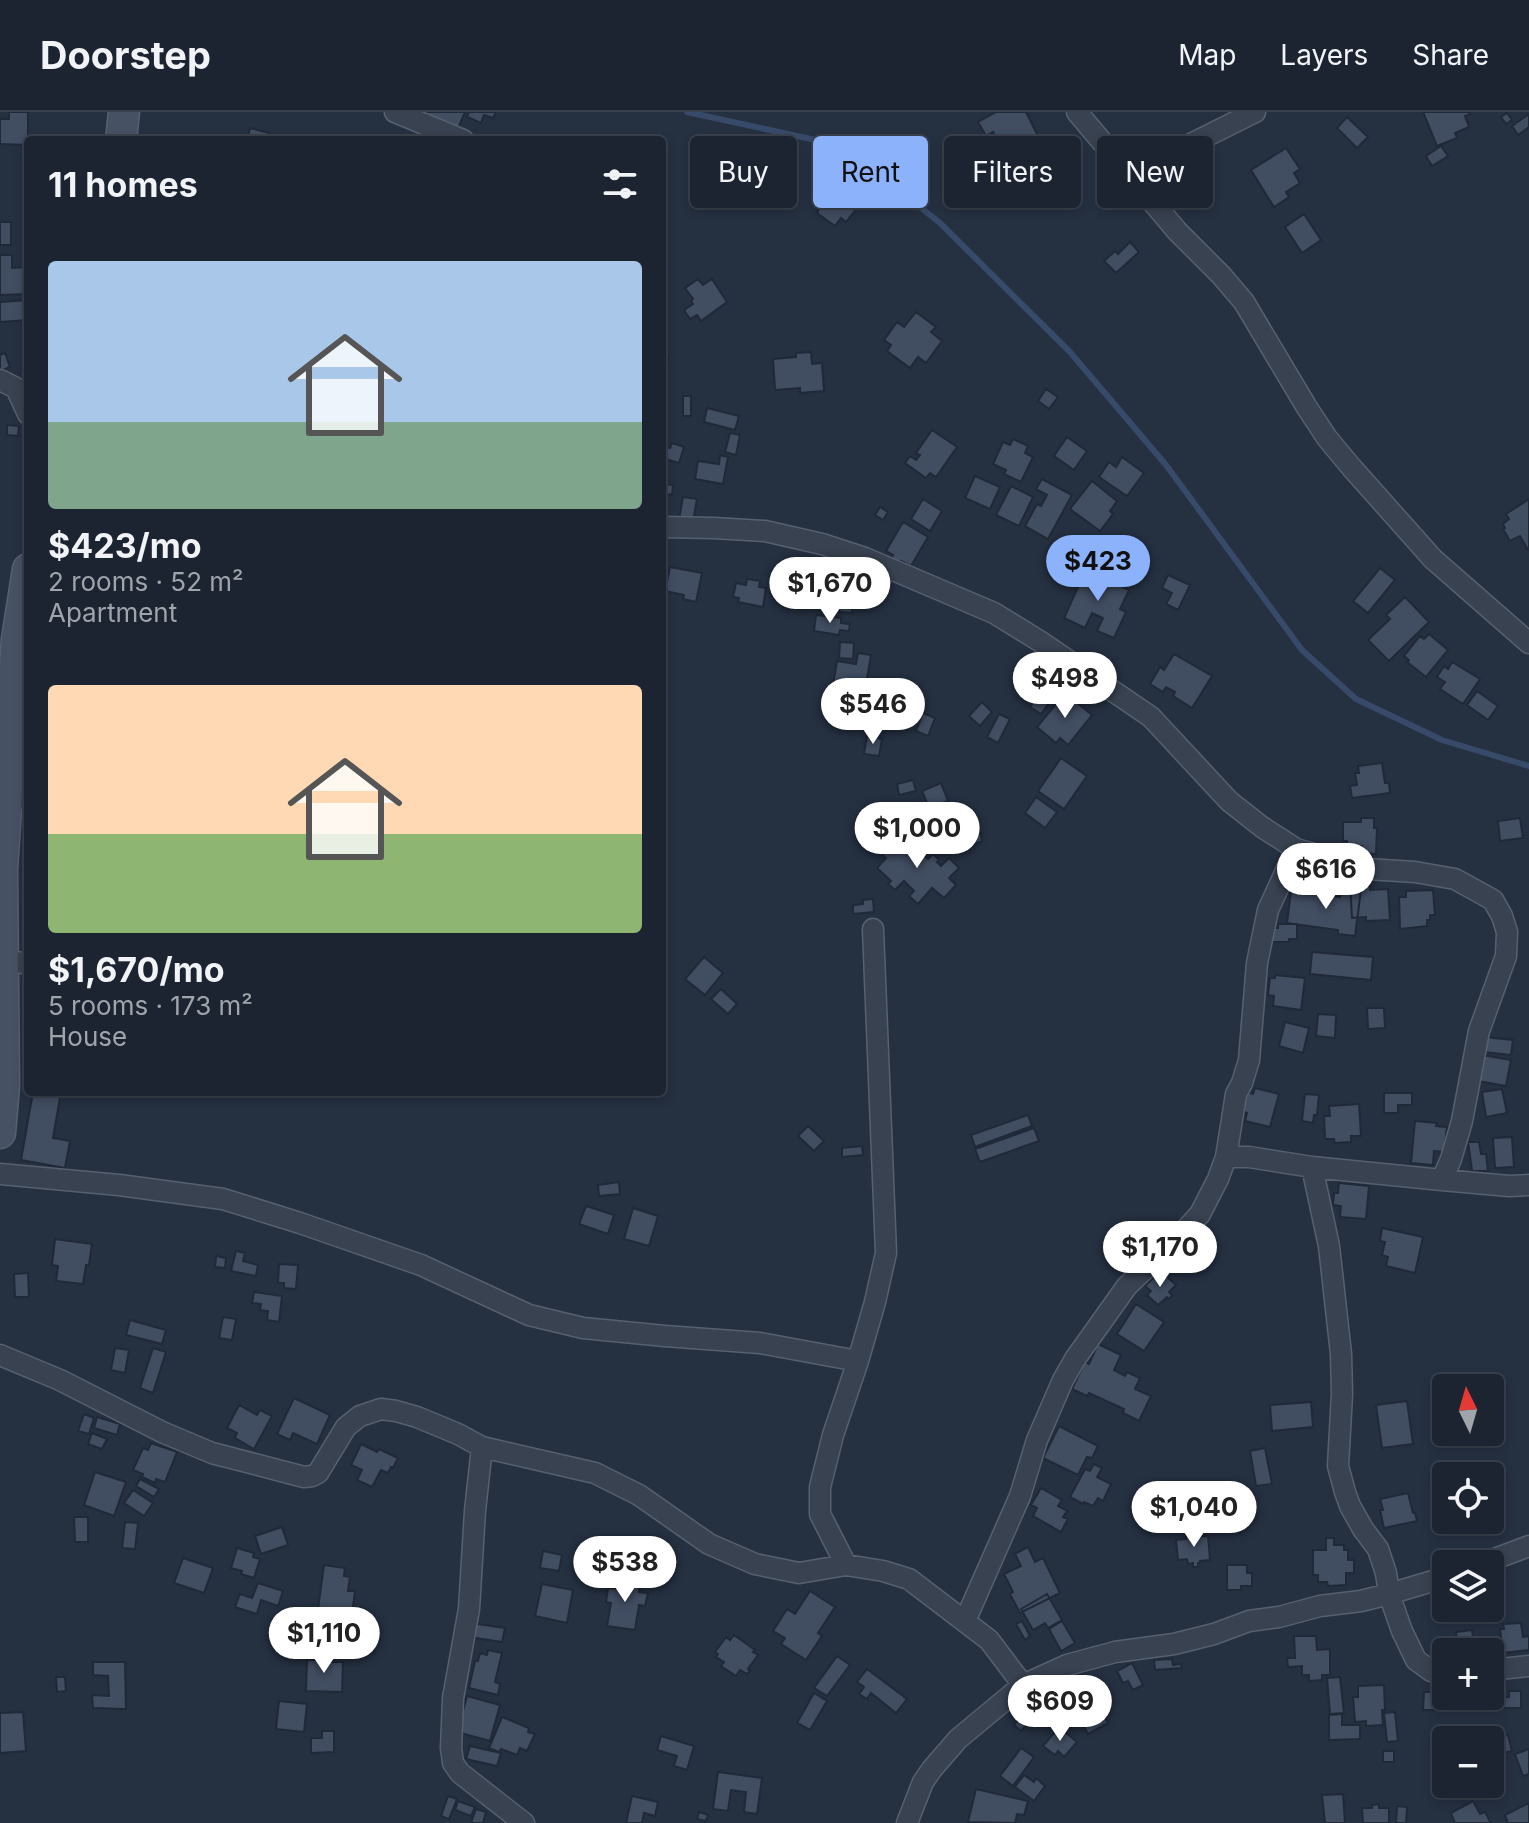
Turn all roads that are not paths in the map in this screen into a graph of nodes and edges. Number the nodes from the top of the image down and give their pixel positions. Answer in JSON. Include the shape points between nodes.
{"nodes":[{"id":1,"x":124,"y":112,"type":"edge"},
{"id":2,"x":395,"y":112,"type":"edge"},
{"id":3,"x":1077,"y":112,"type":"edge"},
{"id":4,"x":1255,"y":112,"type":"edge"},
{"id":5,"x":121,"y":136,"type":"edge"},
{"id":6,"x":453,"y":136,"type":"edge"},
{"id":7,"x":1097,"y":136,"type":"edge"},
{"id":8,"x":1207,"y":136,"type":"edge"},
{"id":9,"x":1157,"y":208,"type":"edge"},
{"id":10,"x":0,"y":380,"type":"edge"},
{"id":11,"x":24,"y":405,"type":"edge"},
{"id":12,"x":666,"y":527,"type":"edge"},
{"id":13,"x":24,"y":594,"type":"edge"},
{"id":14,"x":1529,"y":643,"type":"edge"},
{"id":15,"x":16,"y":794,"type":"edge"},
{"id":16,"x":1296,"y":849,"type":"junction"},
{"id":17,"x":873,"y":929,"type":"dead end"},
{"id":18,"x":11,"y":961,"type":"edge"},
{"id":19,"x":0,"y":1133,"type":"edge"},
{"id":20,"x":1226,"y":1157,"type":"junction"},
{"id":21,"x":1312,"y":1167,"type":"junction"},
{"id":22,"x":0,"y":1174,"type":"edge"},
{"id":23,"x":1442,"y":1180,"type":"junction"},
{"id":24,"x":1529,"y":1185,"type":"edge"},
{"id":25,"x":0,"y":1355,"type":"edge"},
{"id":26,"x":858,"y":1361,"type":"junction"},
{"id":27,"x":482,"y":1447,"type":"junction"},
{"id":28,"x":1529,"y":1546,"type":"edge"},
{"id":29,"x":1504,"y":1555,"type":"edge"},
{"id":30,"x":846,"y":1565,"type":"junction"},
{"id":31,"x":1432,"y":1581,"type":"edge"},
{"id":32,"x":1389,"y":1594,"type":"junction"},
{"id":33,"x":965,"y":1621,"type":"junction"},
{"id":34,"x":1529,"y":1666,"type":"edge"},
{"id":35,"x":1504,"y":1669,"type":"edge"},
{"id":36,"x":1432,"y":1671,"type":"edge"},
{"id":37,"x":1023,"y":1685,"type":"junction"},
{"id":38,"x":513,"y":1819,"type":"edge"},
{"id":39,"x":907,"y":1823,"type":"edge"}],
"edges":[{"from":1,"to":5,"type":"street"},
{"from":2,"to":6,"type":"street"},
{"from":3,"to":7,"type":"street"},
{"from":4,"to":8,"type":"street"},
{"from":9,"to":14,"type":"street","via":[[1244,302],[1306,406],[1352,468],[1433,559]]},
{"from":10,"to":11,"type":"street","via":[[16,388]]},
{"from":12,"to":16,"type":"street","via":[[765,531],[822,544],[994,613],[1151,717],[1229,801]]},
{"from":13,"to":15,"type":"street","via":[[17,639]]},
{"from":15,"to":18,"type":"street","via":[[2,870]]},
{"from":16,"to":20,"type":"street","via":[[1268,910],[1257,963],[1249,1060],[1233,1106]]},
{"from":16,"to":23,"type":"street","via":[[1367,869],[1455,879],[1493,900],[1502,916],[1506,956],[1479,1031],[1462,1121]]},
{"from":17,"to":26,"type":"street","via":[[886,1253]]},
{"from":18,"to":19,"type":"street"},
{"from":20,"to":21,"type":"street"},
{"from":20,"to":33,"type":"street","via":[[1200,1214],[1127,1286],[1063,1380]]},
{"from":21,"to":23,"type":"street"},
{"from":21,"to":32,"type":"street","via":[[1329,1246],[1341,1354],[1338,1466],[1350,1506],[1378,1549]]},
{"from":22,"to":26,"type":"street","via":[[223,1199],[421,1265],[529,1315],[583,1328],[760,1343]]},
{"from":23,"to":24,"type":"street"},
{"from":25,"to":27,"type":"street","via":[[212,1453],[304,1477],[318,1473],[346,1427],[381,1409],[417,1417]]},
{"from":26,"to":30,"type":"street","via":[[820,1487],[820,1514]]},
{"from":27,"to":30,"type":"street","via":[[595,1473],[639,1495],[709,1544],[755,1564],[799,1573]]},
{"from":27,"to":38,"type":"street","via":[[451,1748],[460,1773]]},
{"from":28,"to":29,"type":"street"},
{"from":30,"to":33,"type":"street","via":[[909,1579]]},
{"from":31,"to":32,"type":"street"},
{"from":32,"to":36,"type":"street","via":[[1416,1660]]},
{"from":32,"to":37,"type":"street","via":[[1249,1621],[1174,1644],[1115,1652]]},
{"from":33,"to":37,"type":"street","via":[[989,1640]]},
{"from":34,"to":35,"type":"street"},
{"from":37,"to":39,"type":"street","via":[[958,1739],[932,1769]]}]}
